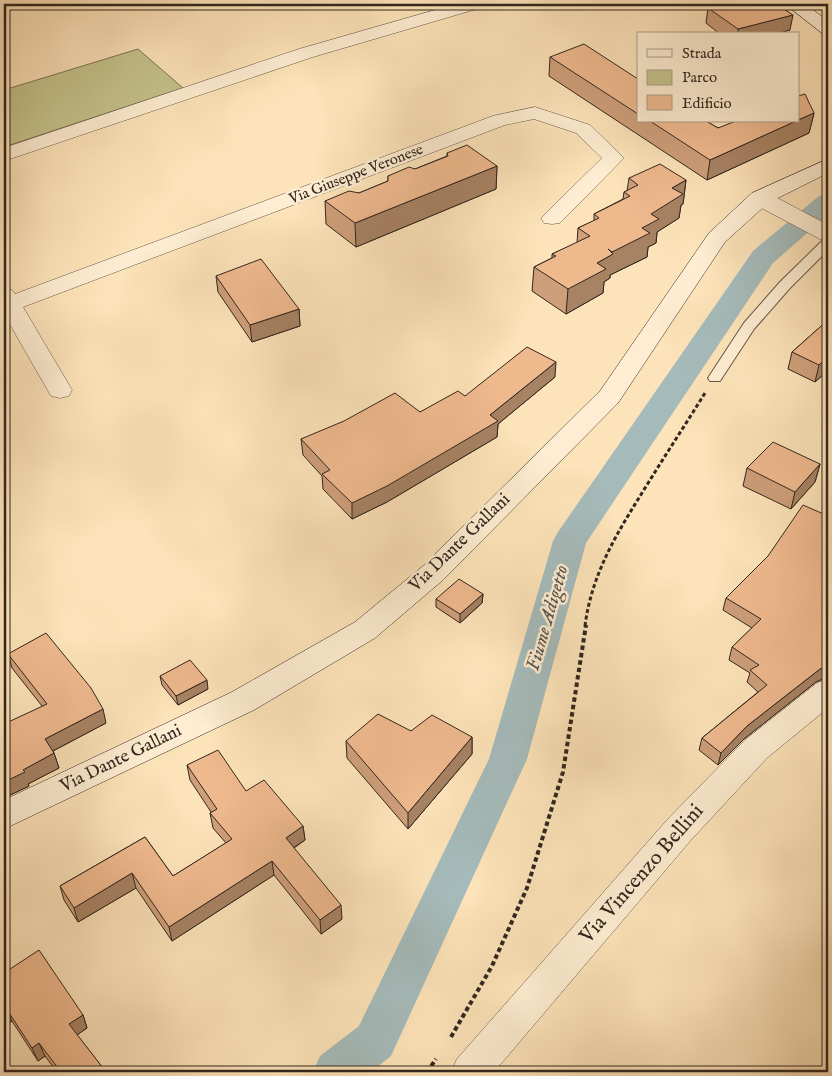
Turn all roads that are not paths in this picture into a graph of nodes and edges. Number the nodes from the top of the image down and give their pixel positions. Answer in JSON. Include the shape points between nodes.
{"nodes":[{"id":1,"x":474,"y":4,"type":"edge"},
{"id":2,"x":794,"y":4,"type":"edge"},
{"id":3,"x":828,"y":29,"type":"edge"},
{"id":4,"x":4,"y":155,"type":"edge"},
{"id":5,"x":828,"y":165,"type":"edge"},
{"id":6,"x":764,"y":200,"type":"junction"},
{"id":7,"x":552,"y":218,"type":"dead end"},
{"id":8,"x":827,"y":236,"type":"edge"},
{"id":9,"x":7,"y":299,"type":"edge"},
{"id":10,"x":715,"y":378,"type":"road end"},
{"id":11,"x":60,"y":390,"type":"dead end"},
{"id":12,"x":828,"y":690,"type":"edge"},
{"id":13,"x":4,"y":816,"type":"edge"},
{"id":14,"x":470,"y":1072,"type":"edge"}],
"edges":[{"from":1,"to":4,"type":"street","via":[[306,54]]},
{"from":2,"to":3,"type":"street"},
{"from":5,"to":6,"type":"street","name":"Via Dante Gallani"},
{"from":6,"to":8,"type":"street"},
{"from":6,"to":13,"type":"street","name":"Via Dante Gallani","via":[[717,238],[609,397],[433,573],[365,630],[243,701]]},
{"from":7,"to":9,"type":"street","name":"Via Giuseppe Veronese","via":[[614,158],[583,129],[534,113],[500,120]]},
{"from":8,"to":10,"type":"lane","via":[[761,312]]},
{"from":9,"to":11,"type":"street","name":"Via Giuseppe Veronese"},
{"from":12,"to":14,"type":"street","name":"Via Vincenzo Bellini","via":[[756,749],[679,830]]}]}
